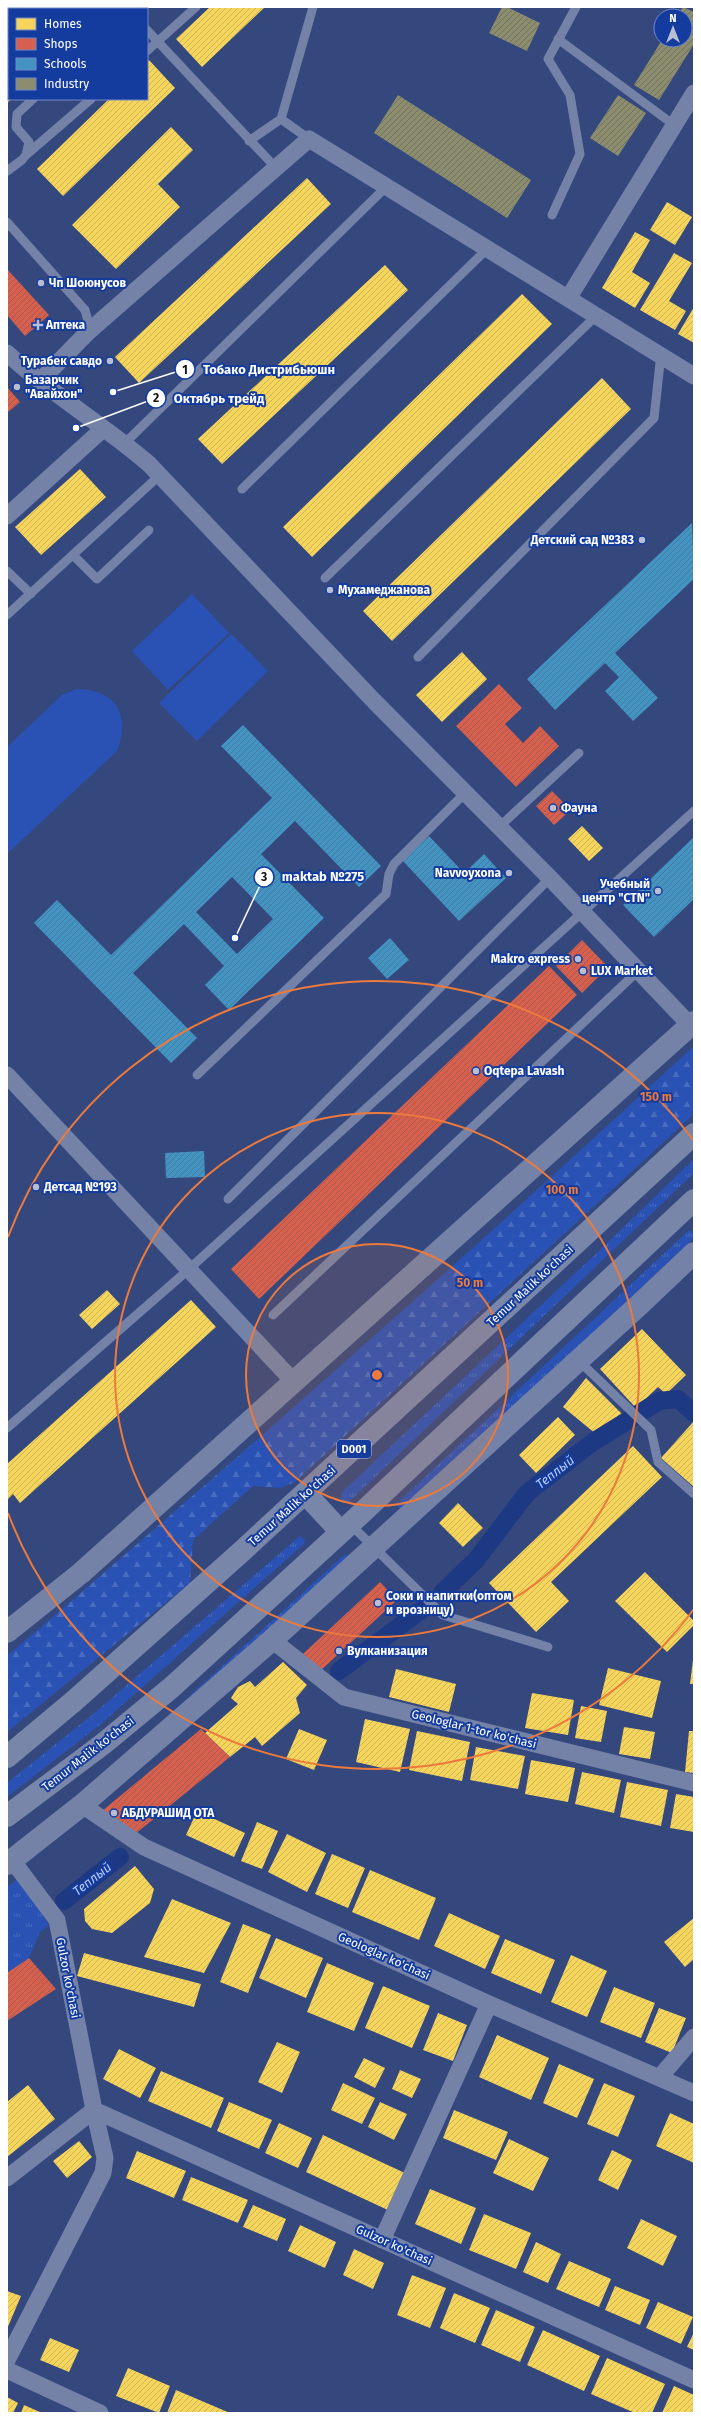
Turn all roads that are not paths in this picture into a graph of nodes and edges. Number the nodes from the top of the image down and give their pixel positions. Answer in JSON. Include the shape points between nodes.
{"nodes":[{"id":1,"x":196,"y":7,"type":"edge"},
{"id":2,"x":313,"y":7,"type":"edge"},
{"id":3,"x":576,"y":7,"type":"edge"},
{"id":4,"x":148,"y":31,"type":"edge"},
{"id":5,"x":558,"y":39,"type":"junction"},
{"id":6,"x":158,"y":42,"type":"junction"},
{"id":7,"x":148,"y":50,"type":"edge"},
{"id":8,"x":694,"y":93,"type":"edge"},
{"id":9,"x":32,"y":100,"type":"edge"},
{"id":10,"x":90,"y":100,"type":"edge"},
{"id":11,"x":281,"y":119,"type":"junction"},
{"id":12,"x":674,"y":125,"type":"junction"},
{"id":13,"x":309,"y":139,"type":"junction"},
{"id":14,"x":249,"y":141,"type":"junction"},
{"id":15,"x":26,"y":155,"type":"junction"},
{"id":16,"x":276,"y":168,"type":"junction"},
{"id":17,"x":7,"y":171,"type":"edge"},
{"id":18,"x":387,"y":186,"type":"junction"},
{"id":19,"x":552,"y":215,"type":"dead end"},
{"id":20,"x":7,"y":222,"type":"edge"},
{"id":21,"x":488,"y":248,"type":"junction"},
{"id":22,"x":569,"y":297,"type":"junction"},
{"id":23,"x":597,"y":315,"type":"junction"},
{"id":24,"x":88,"y":332,"type":"junction"},
{"id":25,"x":7,"y":353,"type":"edge"},
{"id":26,"x":661,"y":354,"type":"junction"},
{"id":27,"x":694,"y":376,"type":"edge"},
{"id":28,"x":40,"y":381,"type":"junction"},
{"id":29,"x":103,"y":429,"type":"junction"},
{"id":30,"x":125,"y":443,"type":"junction"},
{"id":31,"x":160,"y":475,"type":"junction"},
{"id":32,"x":242,"y":489,"type":"dead end"},
{"id":33,"x":7,"y":516,"type":"edge"},
{"id":34,"x":148,"y":530,"type":"dead end"},
{"id":35,"x":73,"y":555,"type":"junction"},
{"id":36,"x":7,"y":571,"type":"edge"},
{"id":37,"x":325,"y":578,"type":"dead end"},
{"id":38,"x":31,"y":594,"type":"junction"},
{"id":39,"x":7,"y":615,"type":"edge"},
{"id":40,"x":418,"y":658,"type":"dead end"},
{"id":41,"x":579,"y":752,"type":"dead end"},
{"id":42,"x":465,"y":793,"type":"junction"},
{"id":43,"x":694,"y":811,"type":"edge"},
{"id":44,"x":499,"y":827,"type":"junction"},
{"id":45,"x":550,"y":878,"type":"junction"},
{"id":46,"x":583,"y":912,"type":"junction"},
{"id":47,"x":638,"y":971,"type":"junction"},
{"id":48,"x":692,"y":1024,"type":"edge"},
{"id":49,"x":7,"y":1075,"type":"edge"},
{"id":50,"x":197,"y":1075,"type":"dead end"},
{"id":51,"x":694,"y":1134,"type":"edge"},
{"id":52,"x":228,"y":1199,"type":"dead end"},
{"id":53,"x":694,"y":1200,"type":"edge"},
{"id":54,"x":694,"y":1253,"type":"edge"},
{"id":55,"x":188,"y":1270,"type":"junction"},
{"id":56,"x":273,"y":1315,"type":"dead end"},
{"id":57,"x":579,"y":1361,"type":"junction"},
{"id":58,"x":294,"y":1382,"type":"junction"},
{"id":59,"x":7,"y":1428,"type":"edge"},
{"id":60,"x":305,"y":1493,"type":"junction"},
{"id":61,"x":694,"y":1494,"type":"edge"},
{"id":62,"x":345,"y":1528,"type":"junction"},
{"id":63,"x":374,"y":1548,"type":"junction"},
{"id":64,"x":7,"y":1632,"type":"edge"},
{"id":65,"x":272,"y":1640,"type":"junction"},
{"id":66,"x":548,"y":1647,"type":"dead end"},
{"id":67,"x":10,"y":1751,"type":"edge"},
{"id":68,"x":694,"y":1783,"type":"edge"},
{"id":69,"x":82,"y":1805,"type":"junction"},
{"id":70,"x":7,"y":1816,"type":"edge"},
{"id":71,"x":10,"y":1862,"type":"edge"},
{"id":72,"x":489,"y":2004,"type":"junction"},
{"id":73,"x":694,"y":2037,"type":"edge"},
{"id":74,"x":660,"y":2078,"type":"junction"},
{"id":75,"x":694,"y":2093,"type":"edge"},
{"id":76,"x":94,"y":2110,"type":"junction"},
{"id":77,"x":7,"y":2178,"type":"edge"},
{"id":78,"x":382,"y":2240,"type":"junction"},
{"id":79,"x":7,"y":2360,"type":"edge"},
{"id":80,"x":7,"y":2370,"type":"edge"},
{"id":81,"x":694,"y":2380,"type":"edge"},
{"id":82,"x":100,"y":2413,"type":"edge"}],
"edges":[{"from":1,"to":6,"type":"lane"},
{"from":2,"to":11,"type":"lane"},
{"from":3,"to":5,"type":"lane"},
{"from":4,"to":6,"type":"lane"},
{"from":5,"to":12,"type":"lane"},
{"from":5,"to":19,"type":"lane","via":[[548,59],[570,95],[580,154]]},
{"from":6,"to":7,"type":"lane"},
{"from":6,"to":14,"type":"lane"},
{"from":8,"to":12,"type":"street"},
{"from":9,"to":15,"type":"lane","via":[[17,114],[16,127],[29,142]]},
{"from":10,"to":15,"type":"lane"},
{"from":11,"to":13,"type":"lane"},
{"from":11,"to":14,"type":"lane"},
{"from":12,"to":22,"type":"street"},
{"from":13,"to":16,"type":"street"},
{"from":13,"to":18,"type":"street"},
{"from":14,"to":16,"type":"lane"},
{"from":15,"to":17,"type":"lane"},
{"from":16,"to":24,"type":"street"},
{"from":18,"to":21,"type":"street"},
{"from":18,"to":30,"type":"lane"},
{"from":20,"to":24,"type":"lane","via":[[85,310]]},
{"from":21,"to":22,"type":"street"},
{"from":21,"to":32,"type":"lane"},
{"from":22,"to":23,"type":"street"},
{"from":23,"to":26,"type":"street"},
{"from":23,"to":37,"type":"lane"},
{"from":24,"to":28,"type":"street"},
{"from":25,"to":28,"type":"street"},
{"from":26,"to":27,"type":"street"},
{"from":26,"to":40,"type":"lane","via":[[654,418]]},
{"from":28,"to":29,"type":"street"},
{"from":29,"to":30,"type":"street"},
{"from":29,"to":33,"type":"street"},
{"from":30,"to":31,"type":"street"},
{"from":31,"to":35,"type":"lane"},
{"from":31,"to":42,"type":"street"},
{"from":34,"to":35,"type":"lane","via":[[97,579]]},
{"from":35,"to":38,"type":"lane"},
{"from":36,"to":38,"type":"lane"},
{"from":38,"to":39,"type":"lane"},
{"from":41,"to":44,"type":"lane"},
{"from":42,"to":44,"type":"street"},
{"from":42,"to":50,"type":"lane","via":[[394,864],[389,874],[386,894]]},
{"from":43,"to":46,"type":"lane"},
{"from":44,"to":45,"type":"street"},
{"from":45,"to":46,"type":"street"},
{"from":45,"to":52,"type":"lane"},
{"from":46,"to":47,"type":"street"},
{"from":46,"to":55,"type":"lane"},
{"from":47,"to":48,"type":"street"},
{"from":47,"to":56,"type":"lane"},
{"from":48,"to":58,"type":"street"},
{"from":49,"to":55,"type":"street"},
{"from":51,"to":60,"type":"highway","name":"Temur Malik ko'chasi","number":"D001"},
{"from":53,"to":62,"type":"highway","name":"Temur Malik ko'chasi"},
{"from":54,"to":57,"type":"street"},
{"from":55,"to":58,"type":"street"},
{"from":55,"to":59,"type":"lane"},
{"from":57,"to":61,"type":"lane","via":[[651,1430],[658,1462]]},
{"from":57,"to":63,"type":"street"},
{"from":58,"to":64,"type":"street","via":[[81,1573]]},
{"from":60,"to":62,"type":"highway"},
{"from":60,"to":67,"type":"highway","name":"Temur Malik ko'chasi","number":"D001","via":[[86,1690]]},
{"from":62,"to":63,"type":"lane"},
{"from":62,"to":70,"type":"highway","name":"Temur Malik ko'chasi","via":[[172,1686],[103,1744]]},
{"from":63,"to":65,"type":"street"},
{"from":63,"to":66,"type":"lane","via":[[443,1615]]},
{"from":65,"to":68,"type":"street","name":"Geologlar 1-tor ko'chasi","via":[[351,1700]]},
{"from":65,"to":69,"type":"street"},
{"from":69,"to":71,"type":"street"},
{"from":69,"to":72,"type":"street","name":"Geologlar ko'chasi","via":[[144,1848]]},
{"from":71,"to":76,"type":"street","name":"Gulzor ko'chasi","via":[[57,1920]]},
{"from":72,"to":74,"type":"street","name":"Geologlar ko'chasi"},
{"from":72,"to":78,"type":"street"},
{"from":73,"to":74,"type":"street"},
{"from":74,"to":75,"type":"street","name":"Geologlar ko'chasi"},
{"from":76,"to":77,"type":"street"},
{"from":76,"to":78,"type":"street","name":"Gulzor ko'chasi"},
{"from":76,"to":79,"type":"street","via":[[106,2158],[103,2172]]},
{"from":78,"to":81,"type":"street","name":"Gulzor ko'chasi"},
{"from":80,"to":82,"type":"street"}]}
